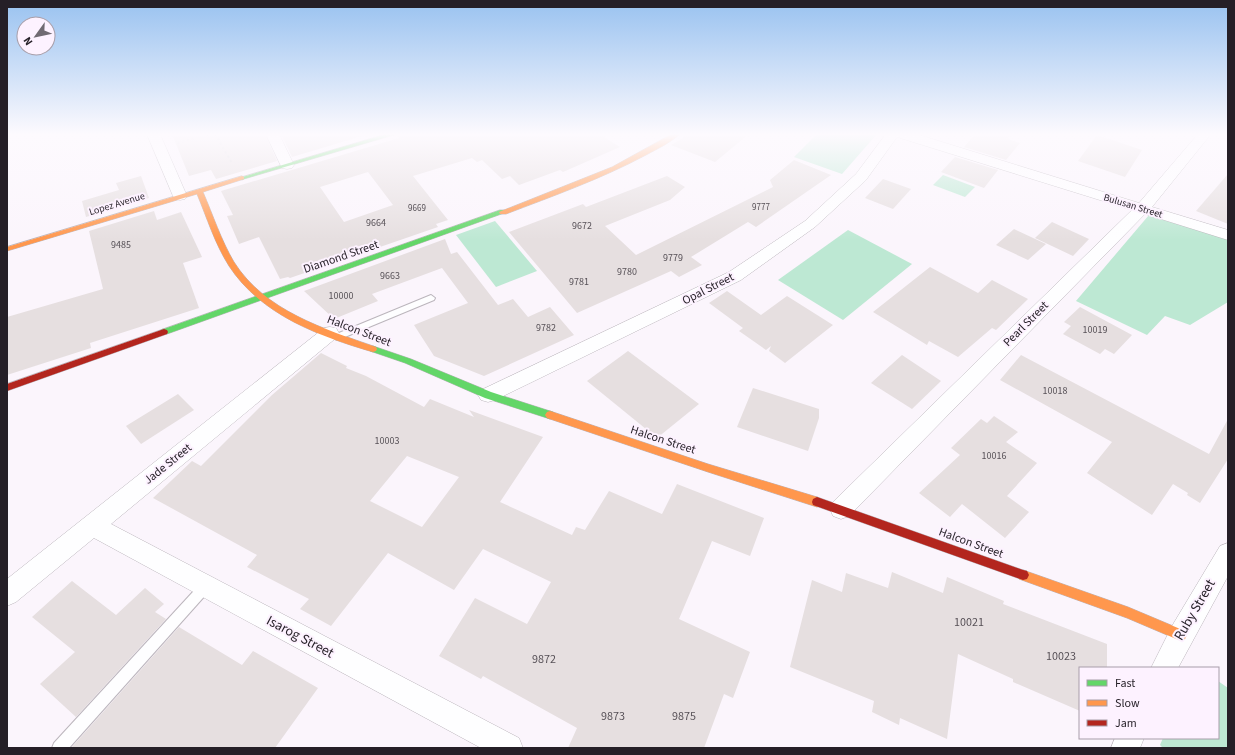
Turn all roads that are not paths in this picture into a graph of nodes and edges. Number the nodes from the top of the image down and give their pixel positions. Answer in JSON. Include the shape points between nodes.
{"nodes":[{"id":1,"x":168,"y":169,"type":"edge"},
{"id":2,"x":273,"y":169,"type":"edge"},
{"id":3,"x":610,"y":169,"type":"edge"},
{"id":4,"x":867,"y":169,"type":"edge"},
{"id":5,"x":1015,"y":169,"type":"edge"},
{"id":6,"x":1176,"y":169,"type":"edge"},
{"id":7,"x":199,"y":192,"type":"junction"},
{"id":8,"x":180,"y":196,"type":"junction"},
{"id":9,"x":1142,"y":209,"type":"junction"},
{"id":10,"x":1228,"y":235,"type":"edge"},
{"id":11,"x":7,"y":249,"type":"edge"},
{"id":12,"x":261,"y":298,"type":"junction"},
{"id":13,"x":432,"y":298,"type":"dead end"},
{"id":14,"x":333,"y":335,"type":"junction"},
{"id":15,"x":7,"y":388,"type":"edge"},
{"id":16,"x":488,"y":395,"type":"junction"},
{"id":17,"x":841,"y":509,"type":"junction"},
{"id":18,"x":92,"y":525,"type":"junction"},
{"id":19,"x":1228,"y":554,"type":"edge"},
{"id":20,"x":206,"y":586,"type":"junction"},
{"id":21,"x":7,"y":594,"type":"edge"},
{"id":22,"x":1180,"y":635,"type":"junction"},
{"id":23,"x":1164,"y":667,"type":"edge"},
{"id":24,"x":1130,"y":739,"type":"edge"},
{"id":25,"x":59,"y":748,"type":"edge"},
{"id":26,"x":509,"y":748,"type":"edge"},
{"id":27,"x":1125,"y":748,"type":"edge"}],
"edges":[{"from":1,"to":8,"type":"street"},
{"from":2,"to":7,"type":"street","name":"Lopez Avenue"},
{"from":3,"to":12,"type":"street","name":"Diamond Street","via":[[582,182]]},
{"from":4,"to":16,"type":"street","name":"Opal Street","via":[[810,224],[735,276]]},
{"from":5,"to":9,"type":"street","name":"Bulusan Street"},
{"from":6,"to":9,"type":"street","name":"Pearl Street"},
{"from":7,"to":8,"type":"street","name":"Lopez Avenue"},
{"from":7,"to":12,"type":"street","name":"Halcon Street","via":[[224,250],[238,273]]},
{"from":8,"to":11,"type":"street","name":"Lopez Avenue"},
{"from":9,"to":10,"type":"street","name":"Bulusan Street"},
{"from":9,"to":17,"type":"street","name":"Pearl Street"},
{"from":12,"to":14,"type":"street","name":"Halcon Street","via":[[293,317]]},
{"from":12,"to":15,"type":"street","name":"Diamond Street"},
{"from":13,"to":14,"type":"lane"},
{"from":14,"to":16,"type":"street","name":"Halcon Street","via":[[408,361]]},
{"from":14,"to":18,"type":"street","name":"Jade Street"},
{"from":16,"to":17,"type":"street","name":"Halcon Street"},
{"from":17,"to":22,"type":"street","name":"Halcon Street","via":[[1128,612]]},
{"from":18,"to":20,"type":"street","name":"Isarog Street"},
{"from":18,"to":21,"type":"street","name":"Jade Street"},
{"from":19,"to":22,"type":"street","name":"Ruby Street"},
{"from":20,"to":25,"type":"lane"},
{"from":20,"to":26,"type":"street","name":"Isarog Street"},
{"from":22,"to":23,"type":"street","name":"Ruby Street"},
{"from":24,"to":27,"type":"street"}]}
